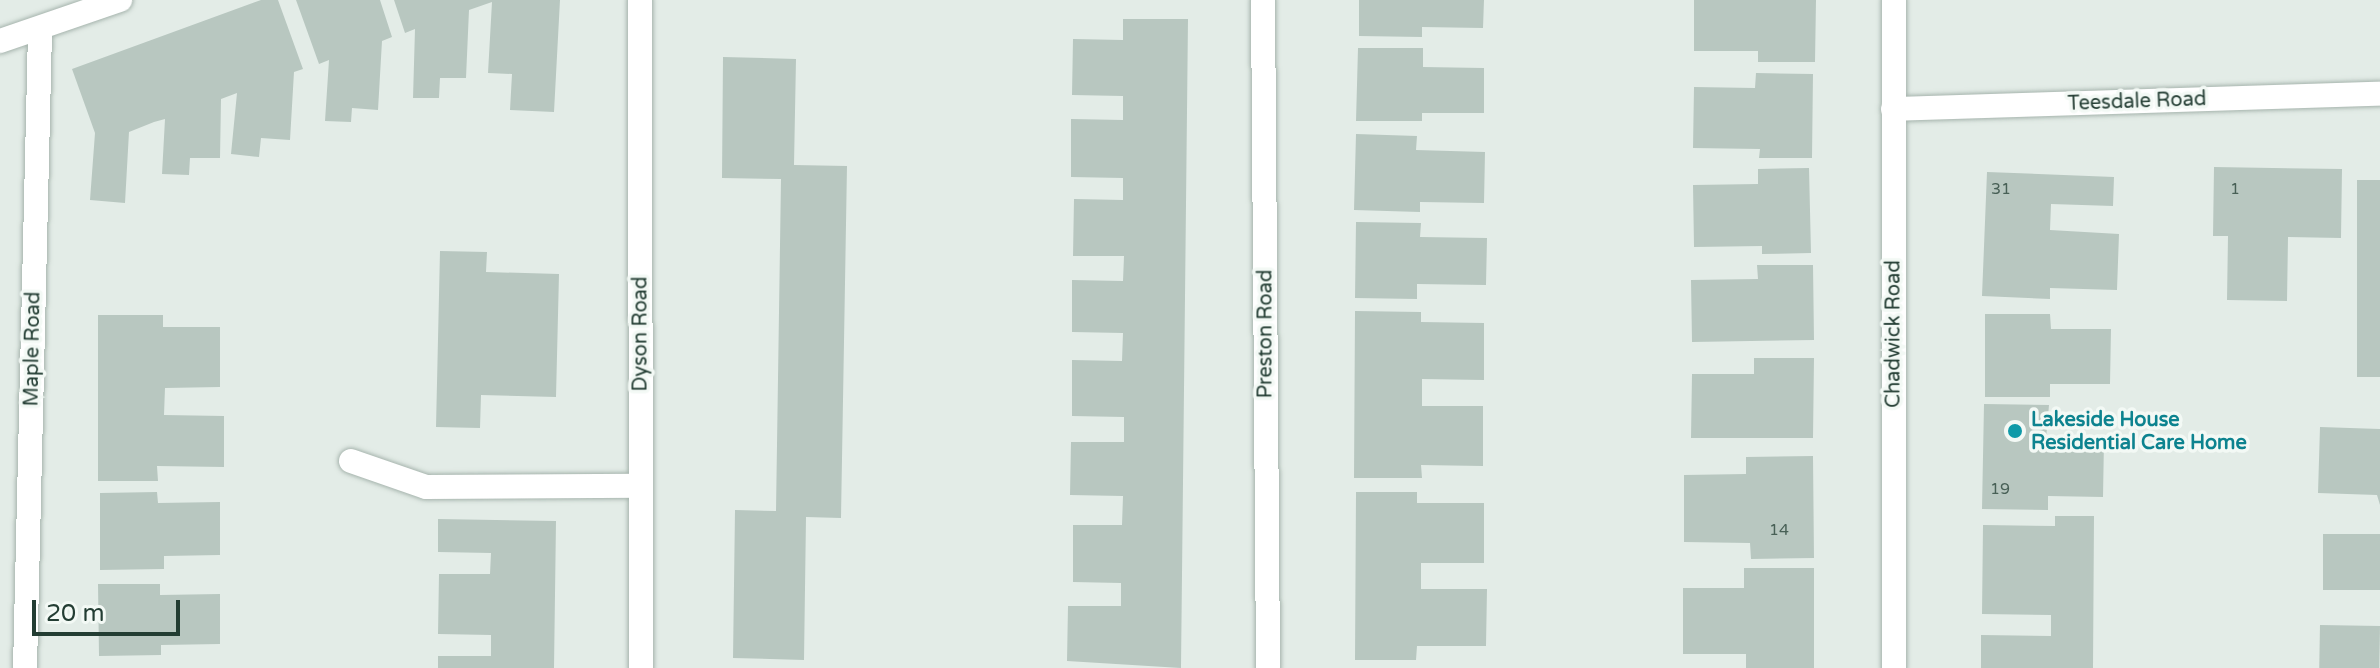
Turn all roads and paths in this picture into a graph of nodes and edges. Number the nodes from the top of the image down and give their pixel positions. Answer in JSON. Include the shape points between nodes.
{"nodes":[{"id":1,"x":640,"y":0,"type":"edge"},
{"id":2,"x":1263,"y":0,"type":"edge"},
{"id":3,"x":1894,"y":0,"type":"edge"},
{"id":4,"x":115,"y":1,"type":"edge"},
{"id":5,"x":40,"y":30,"type":"junction"},
{"id":6,"x":0,"y":41,"type":"edge"},
{"id":7,"x":2380,"y":94,"type":"edge"},
{"id":8,"x":1893,"y":109,"type":"junction"},
{"id":9,"x":351,"y":461,"type":"dead end"},
{"id":10,"x":641,"y":486,"type":"junction"},
{"id":11,"x":25,"y":668,"type":"edge"},
{"id":12,"x":641,"y":668,"type":"edge"},
{"id":13,"x":1268,"y":668,"type":"edge"},
{"id":14,"x":1894,"y":668,"type":"edge"}],
"edges":[{"from":1,"to":10,"type":"street","name":"Dyson Road"},
{"from":2,"to":13,"type":"street","name":"Preston Road"},
{"from":3,"to":8,"type":"street","name":"Chadwick Road"},
{"from":4,"to":5,"type":"street"},
{"from":5,"to":6,"type":"street"},
{"from":5,"to":11,"type":"street","name":"Maple Road"},
{"from":7,"to":8,"type":"street","name":"Teesdale Road"},
{"from":8,"to":14,"type":"street","name":"Chadwick Road"},
{"from":9,"to":10,"type":"street","via":[[426,487]]},
{"from":10,"to":12,"type":"street","name":"Dyson Road"}]}
